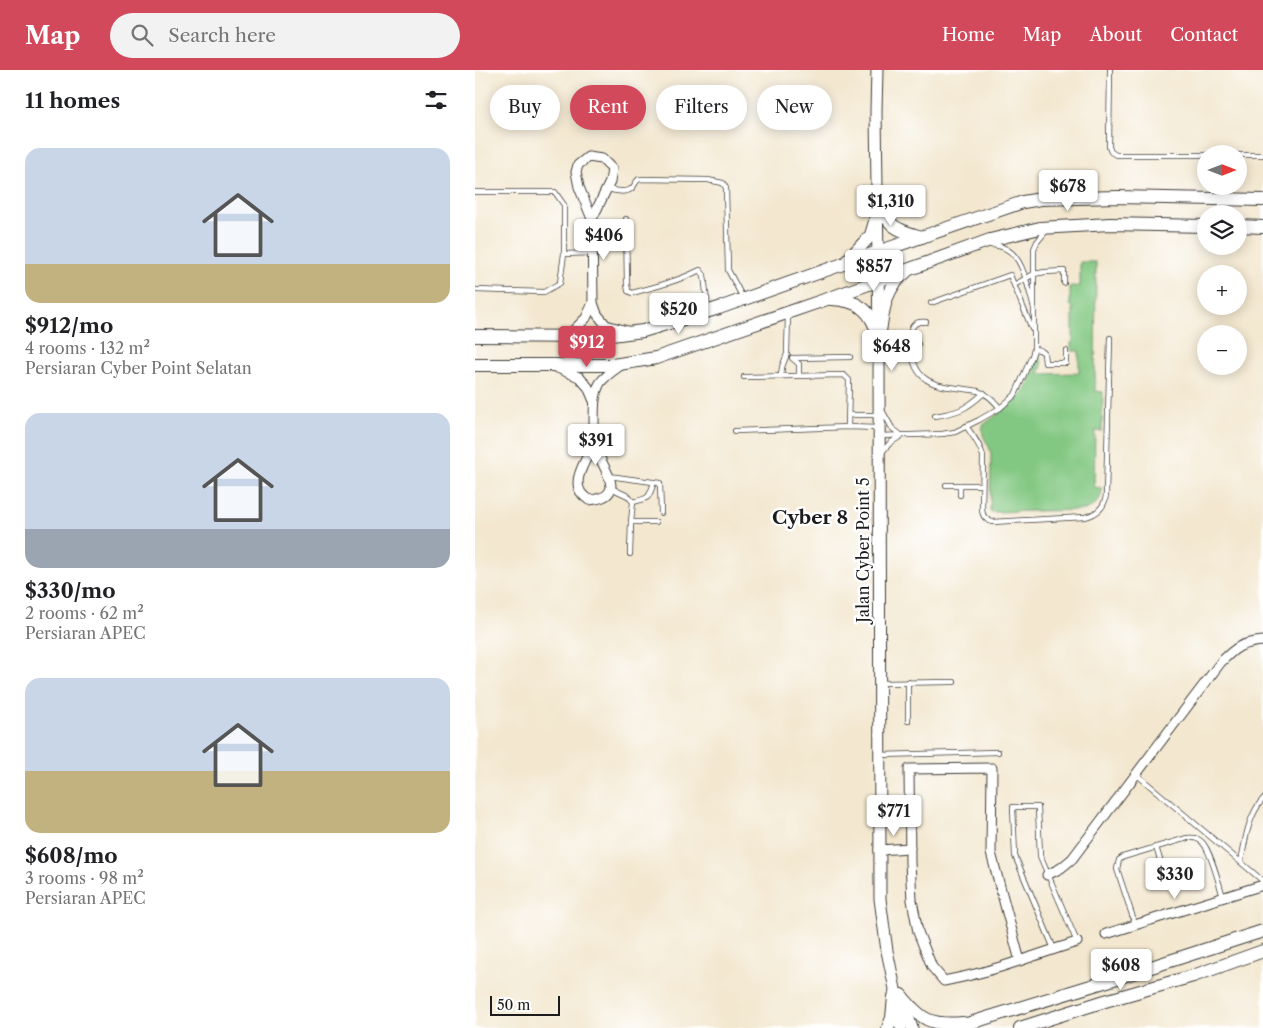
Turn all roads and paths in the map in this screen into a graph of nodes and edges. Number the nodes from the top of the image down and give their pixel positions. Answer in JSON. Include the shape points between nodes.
{"nodes":[{"id":1,"x":876,"y":70,"type":"edge"},
{"id":2,"x":1110,"y":70,"type":"edge"},
{"id":3,"x":1197,"y":155,"type":"edge"},
{"id":4,"x":1247,"y":155,"type":"edge"},
{"id":5,"x":1263,"y":155,"type":"edge"},
{"id":6,"x":607,"y":189,"type":"junction"},
{"id":7,"x":475,"y":192,"type":"edge"},
{"id":8,"x":1263,"y":200,"type":"edge"},
{"id":9,"x":877,"y":202,"type":"junction"},
{"id":10,"x":592,"y":219,"type":"junction"},
{"id":11,"x":625,"y":219,"type":"dead end"},
{"id":12,"x":1197,"y":226,"type":"edge"},
{"id":13,"x":1247,"y":226,"type":"edge"},
{"id":14,"x":1051,"y":227,"type":"junction"},
{"id":15,"x":1263,"y":227,"type":"edge"},
{"id":16,"x":922,"y":237,"type":"junction"},
{"id":17,"x":974,"y":245,"type":"junction"},
{"id":18,"x":878,"y":252,"type":"junction"},
{"id":19,"x":593,"y":253,"type":"junction"},
{"id":20,"x":564,"y":254,"type":"junction"},
{"id":21,"x":846,"y":263,"type":"junction"},
{"id":22,"x":911,"y":268,"type":"junction"},
{"id":23,"x":1034,"y":274,"type":"junction"},
{"id":24,"x":1025,"y":279,"type":"junction"},
{"id":25,"x":878,"y":280,"type":"junction"},
{"id":26,"x":1064,"y":283,"type":"dead end"},
{"id":27,"x":1014,"y":285,"type":"junction"},
{"id":28,"x":475,"y":290,"type":"edge"},
{"id":29,"x":744,"y":299,"type":"junction"},
{"id":30,"x":827,"y":299,"type":"junction"},
{"id":31,"x":931,"y":303,"type":"dead end"},
{"id":32,"x":593,"y":304,"type":"junction"},
{"id":33,"x":1034,"y":308,"type":"junction"},
{"id":34,"x":708,"y":311,"type":"junction"},
{"id":35,"x":788,"y":312,"type":"junction"},
{"id":36,"x":926,"y":322,"type":"dead end"},
{"id":37,"x":633,"y":333,"type":"junction"},
{"id":38,"x":1034,"y":333,"type":"junction"},
{"id":39,"x":475,"y":336,"type":"edge"},
{"id":40,"x":567,"y":337,"type":"junction"},
{"id":41,"x":1110,"y":338,"type":"dead end"},
{"id":42,"x":879,"y":339,"type":"junction"},
{"id":43,"x":918,"y":344,"type":"dead end"},
{"id":44,"x":911,"y":348,"type":"junction"},
{"id":45,"x":1034,"y":349,"type":"junction"},
{"id":46,"x":1066,"y":351,"type":"dead end"},
{"id":47,"x":787,"y":354,"type":"junction"},
{"id":48,"x":850,"y":357,"type":"dead end"},
{"id":49,"x":793,"y":358,"type":"junction"},
{"id":50,"x":623,"y":364,"type":"junction"},
{"id":51,"x":475,"y":365,"type":"edge"},
{"id":52,"x":551,"y":365,"type":"junction"},
{"id":53,"x":781,"y":376,"type":"junction"},
{"id":54,"x":799,"y":376,"type":"junction"},
{"id":55,"x":744,"y":377,"type":"dead end"},
{"id":56,"x":984,"y":393,"type":"junction"},
{"id":57,"x":594,"y":401,"type":"junction"},
{"id":58,"x":1000,"y":408,"type":"junction"},
{"id":59,"x":879,"y":410,"type":"junction"},
{"id":60,"x":849,"y":415,"type":"junction"},
{"id":61,"x":935,"y":416,"type":"dead end"},
{"id":62,"x":966,"y":426,"type":"junction"},
{"id":63,"x":849,"y":427,"type":"junction"},
{"id":64,"x":735,"y":431,"type":"dead end"},
{"id":65,"x":879,"y":432,"type":"junction"},
{"id":66,"x":594,"y":434,"type":"junction"},
{"id":67,"x":902,"y":436,"type":"junction"},
{"id":68,"x":879,"y":460,"type":"junction"},
{"id":69,"x":609,"y":476,"type":"junction"},
{"id":70,"x":654,"y":482,"type":"junction"},
{"id":71,"x":946,"y":485,"type":"dead end"},
{"id":72,"x":960,"y":485,"type":"junction"},
{"id":73,"x":982,"y":485,"type":"junction"},
{"id":74,"x":611,"y":488,"type":"junction"},
{"id":75,"x":960,"y":494,"type":"dead end"},
{"id":76,"x":633,"y":502,"type":"junction"},
{"id":77,"x":661,"y":513,"type":"dead end"},
{"id":78,"x":631,"y":522,"type":"junction"},
{"id":79,"x":657,"y":522,"type":"dead end"},
{"id":80,"x":630,"y":554,"type":"dead end"},
{"id":81,"x":1263,"y":641,"type":"edge"},
{"id":82,"x":908,"y":682,"type":"junction"},
{"id":83,"x":954,"y":682,"type":"dead end"},
{"id":84,"x":879,"y":683,"type":"junction"},
{"id":85,"x":908,"y":721,"type":"dead end"},
{"id":86,"x":998,"y":752,"type":"dead end"},
{"id":87,"x":879,"y":755,"type":"junction"},
{"id":88,"x":1136,"y":774,"type":"junction"},
{"id":89,"x":1263,"y":799,"type":"edge"},
{"id":90,"x":1157,"y":847,"type":"junction"},
{"id":91,"x":910,"y":848,"type":"junction"},
{"id":92,"x":879,"y":850,"type":"junction"},
{"id":93,"x":1160,"y":860,"type":"dead end"},
{"id":94,"x":1241,"y":862,"type":"junction"},
{"id":95,"x":1047,"y":875,"type":"junction"},
{"id":96,"x":1263,"y":881,"type":"edge"},
{"id":97,"x":1263,"y":885,"type":"edge"},
{"id":98,"x":1223,"y":897,"type":"junction"},
{"id":99,"x":1135,"y":924,"type":"junction"},
{"id":100,"x":1263,"y":931,"type":"edge"},
{"id":101,"x":1106,"y":934,"type":"dead end"},
{"id":102,"x":1077,"y":942,"type":"joint"},
{"id":103,"x":1054,"y":949,"type":"junction"},
{"id":104,"x":1263,"y":952,"type":"edge"},
{"id":105,"x":1021,"y":961,"type":"junction"},
{"id":106,"x":897,"y":994,"type":"junction"},
{"id":107,"x":969,"y":1023,"type":"junction"},
{"id":108,"x":888,"y":1028,"type":"edge"},
{"id":109,"x":901,"y":1028,"type":"edge"},
{"id":110,"x":911,"y":1028,"type":"edge"},
{"id":111,"x":954,"y":1028,"type":"edge"},
{"id":112,"x":1020,"y":1028,"type":"edge"}],
"edges":[{"from":1,"to":9,"type":"street","name":"Jalan Cyber Point 5"},
{"from":2,"to":3,"type":"lane","via":[[1111,152],[1116,155]]},
{"from":4,"to":5,"type":"lane"},
{"from":6,"to":10,"type":"street"},
{"from":6,"to":10,"type":"street","via":[[612,169],[602,159],[588,157],[578,165],[579,187]]},
{"from":6,"to":29,"type":"lane","via":[[628,190],[639,179],[723,183],[726,188],[728,270]]},
{"from":7,"to":20,"type":"lane","via":[[555,192],[564,206]]},
{"from":8,"to":16,"type":"main road","via":[[1041,199],[1023,202]]},
{"from":9,"to":16,"type":"main road","via":[[897,229]]},
{"from":9,"to":18,"type":"street","name":"Jalan Cyber Point 5"},
{"from":9,"to":21,"type":"main road","via":[[871,235]]},
{"from":10,"to":19,"type":"street"},
{"from":11,"to":34,"type":"lane","via":[[628,291],[652,288],[701,270]]},
{"from":12,"to":14,"type":"main road","via":[[1110,224]]},
{"from":13,"to":15,"type":"main road"},
{"from":14,"to":17,"type":"main road"},
{"from":14,"to":23,"type":"lane","via":[[1037,242]]},
{"from":16,"to":18,"type":"main road"},
{"from":17,"to":22,"type":"main road"},
{"from":17,"to":24,"type":"lane","via":[[996,245],[1010,250]]},
{"from":18,"to":21,"type":"main road"},
{"from":18,"to":25,"type":"street","name":"Jalan Cyber Point 5"},
{"from":19,"to":20,"type":"lane"},
{"from":19,"to":32,"type":"street"},
{"from":20,"to":28,"type":"lane","via":[[560,283],[544,292]]},
{"from":21,"to":29,"type":"main road"},
{"from":22,"to":25,"type":"main road"},
{"from":22,"to":42,"type":"main road","via":[[889,291]]},
{"from":23,"to":24,"type":"lane"},
{"from":23,"to":26,"type":"lane","via":[[1064,271]]},
{"from":23,"to":33,"type":"lane"},
{"from":24,"to":27,"type":"lane"},
{"from":24,"to":33,"type":"lane"},
{"from":25,"to":30,"type":"main road"},
{"from":25,"to":42,"type":"street","name":"Jalan Cyber Point 5"},
{"from":27,"to":31,"type":"lane","via":[[1011,276]]},
{"from":27,"to":38,"type":"lane"},
{"from":29,"to":34,"type":"main road"},
{"from":30,"to":35,"type":"main road"},
{"from":30,"to":42,"type":"main road","via":[[852,302],[863,309],[875,325]]},
{"from":32,"to":37,"type":"street","via":[[606,325]]},
{"from":32,"to":40,"type":"street","via":[[586,318]]},
{"from":33,"to":38,"type":"lane"},
{"from":34,"to":37,"type":"main road"},
{"from":35,"to":47,"type":"lane"},
{"from":35,"to":50,"type":"main road","via":[[655,358]]},
{"from":36,"to":44,"type":"lane","via":[[913,326]]},
{"from":37,"to":40,"type":"main road"},
{"from":38,"to":45,"type":"lane"},
{"from":39,"to":40,"type":"main road"},
{"from":41,"to":73,"type":"lane","via":[[1106,494],[1098,512],[1085,517],[992,522],[983,515]]},
{"from":42,"to":59,"type":"street","name":"Jalan Cyber Point 5"},
{"from":43,"to":44,"type":"lane"},
{"from":44,"to":56,"type":"lane","via":[[915,366],[926,380],[935,385]]},
{"from":45,"to":46,"type":"lane","via":[[1044,354],[1045,363],[1066,363]]},
{"from":45,"to":58,"type":"lane","via":[[1015,395]]},
{"from":47,"to":49,"type":"lane"},
{"from":47,"to":53,"type":"lane"},
{"from":48,"to":49,"type":"lane"},
{"from":49,"to":54,"type":"lane","via":[[799,364]]},
{"from":50,"to":52,"type":"main road"},
{"from":50,"to":57,"type":"street","via":[[600,383]]},
{"from":51,"to":52,"type":"main road"},
{"from":52,"to":57,"type":"street","via":[[579,376]]},
{"from":53,"to":54,"type":"lane"},
{"from":53,"to":55,"type":"lane"},
{"from":54,"to":60,"type":"lane","via":[[847,377]]},
{"from":56,"to":58,"type":"lane"},
{"from":56,"to":61,"type":"lane","via":[[965,409]]},
{"from":57,"to":66,"type":"street"},
{"from":58,"to":62,"type":"lane"},
{"from":59,"to":60,"type":"lane"},
{"from":59,"to":65,"type":"street","name":"Jalan Cyber Point 5"},
{"from":59,"to":67,"type":"lane"},
{"from":60,"to":63,"type":"lane"},
{"from":62,"to":67,"type":"lane","via":[[955,432]]},
{"from":62,"to":73,"type":"lane","via":[[982,451]]},
{"from":63,"to":64,"type":"lane"},
{"from":63,"to":65,"type":"lane"},
{"from":65,"to":67,"type":"lane"},
{"from":65,"to":68,"type":"street","name":"Jalan Cyber Point 5"},
{"from":66,"to":69,"type":"street","via":[[597,452]]},
{"from":66,"to":74,"type":"street","via":[[578,478],[581,494],[589,500],[601,500]]},
{"from":67,"to":68,"type":"lane","via":[[885,447]]},
{"from":68,"to":84,"type":"street","name":"Jalan Cyber Point 5"},
{"from":69,"to":70,"type":"lane"},
{"from":69,"to":74,"type":"street"},
{"from":70,"to":76,"type":"lane","via":[[646,499]]},
{"from":70,"to":77,"type":"lane","via":[[660,483]]},
{"from":71,"to":72,"type":"lane"},
{"from":72,"to":73,"type":"lane"},
{"from":72,"to":75,"type":"lane"},
{"from":74,"to":76,"type":"lane"},
{"from":76,"to":78,"type":"lane"},
{"from":78,"to":79,"type":"lane"},
{"from":78,"to":80,"type":"lane"},
{"from":81,"to":88,"type":"street","via":[[1240,646],[1221,662]]},
{"from":82,"to":83,"type":"lane"},
{"from":82,"to":84,"type":"lane"},
{"from":82,"to":85,"type":"lane"},
{"from":84,"to":87,"type":"street","name":"Jalan Cyber Point 5"},
{"from":86,"to":87,"type":"lane"},
{"from":87,"to":92,"type":"street","name":"Jalan Cyber Point 5"},
{"from":88,"to":94,"type":"lane"},
{"from":88,"to":95,"type":"street","via":[[1072,859]]},
{"from":89,"to":94,"type":"lane","via":[[1253,814]]},
{"from":90,"to":93,"type":"lane"},
{"from":90,"to":98,"type":"lane","via":[[1192,838],[1201,840],[1208,851]]},
{"from":90,"to":99,"type":"lane","via":[[1119,860],[1118,875]]},
{"from":91,"to":92,"type":"street"},
{"from":91,"to":105,"type":"street","via":[[912,900],[918,932],[932,967],[944,981]]},
{"from":91,"to":105,"type":"street","via":[[909,769],[992,768],[991,853]]},
{"from":92,"to":106,"type":"street","name":"Jalan Cyber Point 5","via":[[881,908]]},
{"from":94,"to":96,"type":"lane"},
{"from":95,"to":102,"type":"lane"},
{"from":95,"to":103,"type":"lane","via":[[1040,856],[1038,807],[1013,807],[1015,856]]},
{"from":97,"to":98,"type":"street"},
{"from":98,"to":99,"type":"street"},
{"from":99,"to":101,"type":"street"},
{"from":100,"to":107,"type":"main road"},
{"from":102,"to":103,"type":"street"},
{"from":103,"to":105,"type":"street"},
{"from":104,"to":112,"type":"main road"},
{"from":106,"to":107,"type":"main road","via":[[929,1021],[944,1025]]},
{"from":106,"to":108,"type":"main road"},
{"from":106,"to":109,"type":"street","name":"Jalan Cyber Point 5"},
{"from":106,"to":110,"type":"street","name":"Jalan Cyber Point 5"},
{"from":107,"to":111,"type":"main road"}]}
